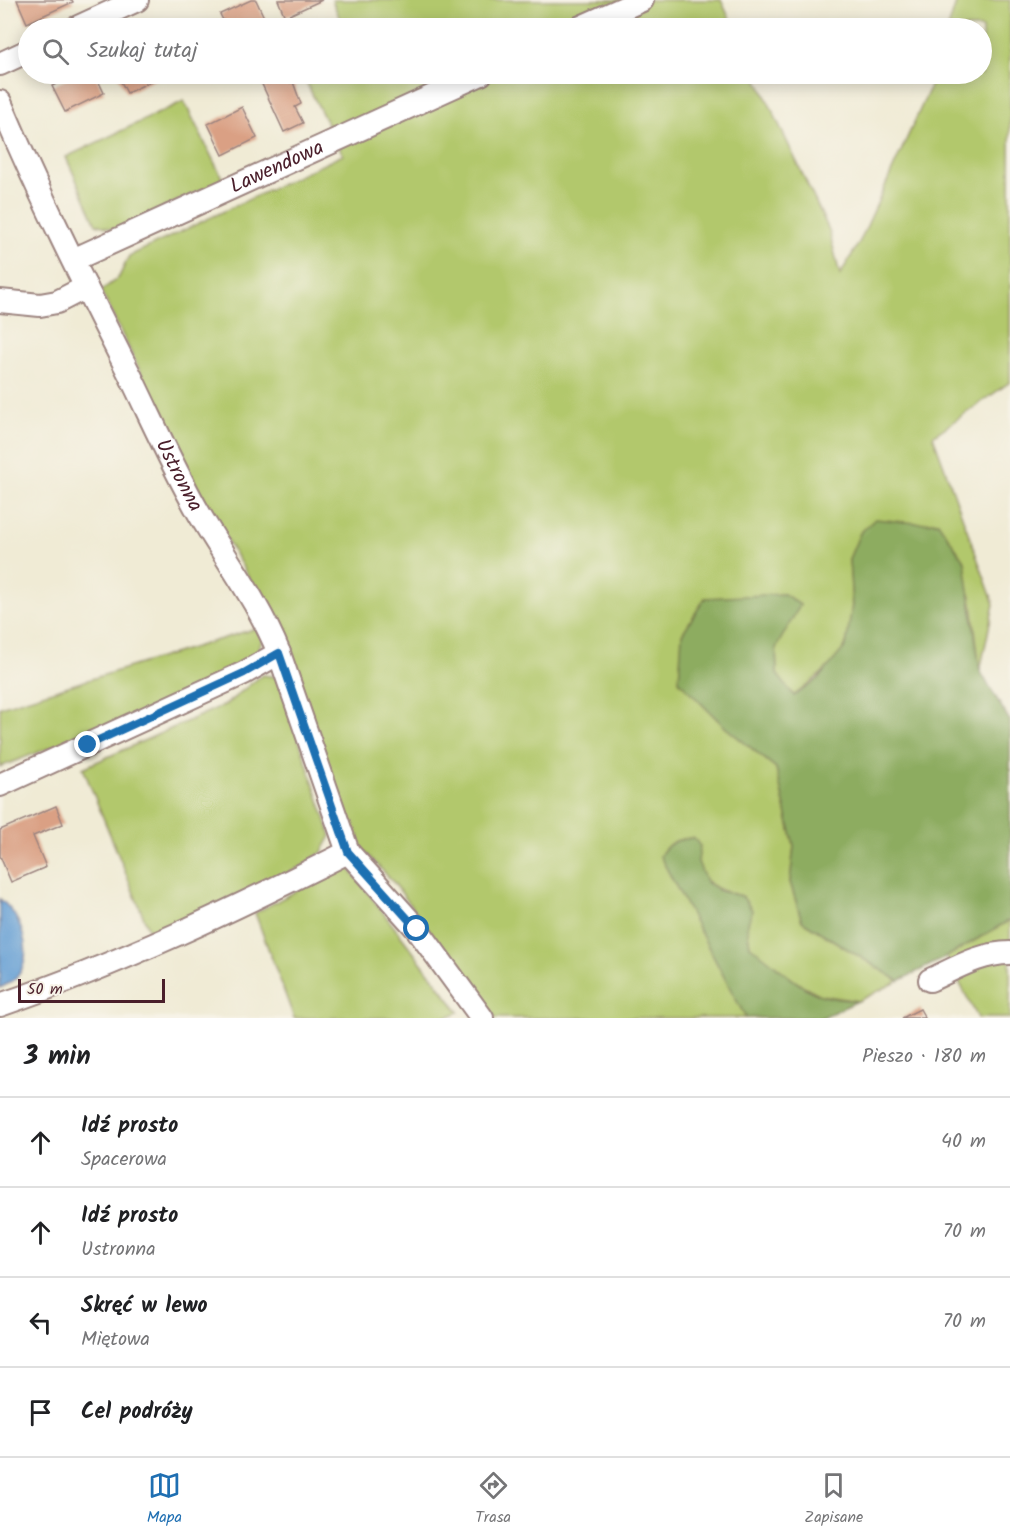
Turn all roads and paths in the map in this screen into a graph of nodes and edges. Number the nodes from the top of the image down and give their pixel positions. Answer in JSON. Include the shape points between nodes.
{"nodes":[{"id":1,"x":137,"y":0,"type":"edge"},
{"id":2,"x":642,"y":0,"type":"edge"},
{"id":3,"x":98,"y":18,"type":"edge"},
{"id":4,"x":602,"y":18,"type":"edge"},
{"id":5,"x":18,"y":56,"type":"edge"},
{"id":6,"x":0,"y":64,"type":"edge"},
{"id":7,"x":459,"y":84,"type":"edge"},
{"id":8,"x":0,"y":102,"type":"edge"},
{"id":9,"x":73,"y":260,"type":"junction"},
{"id":10,"x":86,"y":287,"type":"junction"},
{"id":11,"x":0,"y":301,"type":"edge"},
{"id":12,"x":279,"y":653,"type":"junction"},
{"id":13,"x":0,"y":785,"type":"edge"},
{"id":14,"x":348,"y":852,"type":"junction"},
{"id":15,"x":1010,"y":953,"type":"edge"},
{"id":16,"x":930,"y":980,"type":"dead end"},
{"id":17,"x":0,"y":1005,"type":"edge"},
{"id":18,"x":482,"y":1018,"type":"edge"}],
"edges":[{"from":1,"to":3,"type":"street"},
{"from":2,"to":4,"type":"street"},
{"from":5,"to":6,"type":"street"},
{"from":7,"to":9,"type":"street","name":"Lawendowa"},
{"from":8,"to":9,"type":"street","name":"Ustronna"},
{"from":9,"to":10,"type":"street","name":"Ustronna"},
{"from":10,"to":11,"type":"street","via":[[40,306]]},
{"from":10,"to":12,"type":"street","name":"Ustronna","via":[[200,515],[255,603]]},
{"from":12,"to":13,"type":"street","via":[[244,673]]},
{"from":12,"to":14,"type":"street","name":"Ustronna"},
{"from":14,"to":17,"type":"street","via":[[159,943]]},
{"from":14,"to":18,"type":"street","via":[[417,929]]},
{"from":15,"to":16,"type":"street","via":[[972,960]]}]}
